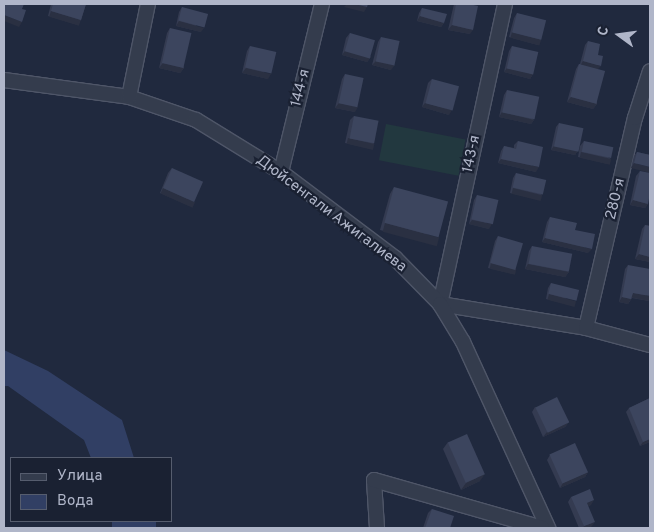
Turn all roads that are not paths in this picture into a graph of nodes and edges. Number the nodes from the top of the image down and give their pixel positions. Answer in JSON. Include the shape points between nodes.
{"nodes":[{"id":1,"x":148,"y":4,"type":"edge"},
{"id":2,"x":322,"y":4,"type":"edge"},
{"id":3,"x":505,"y":4,"type":"edge"},
{"id":4,"x":650,"y":70,"type":"edge"},
{"id":5,"x":4,"y":80,"type":"edge"},
{"id":6,"x":128,"y":97,"type":"junction"},
{"id":7,"x":281,"y":172,"type":"junction"},
{"id":8,"x":440,"y":304,"type":"junction"},
{"id":9,"x":586,"y":328,"type":"junction"},
{"id":10,"x":650,"y":344,"type":"edge"},
{"id":11,"x":377,"y":528,"type":"edge"},
{"id":12,"x":542,"y":528,"type":"edge"},
{"id":13,"x":548,"y":528,"type":"edge"}],
"edges":[{"from":1,"to":6,"type":"street"},
{"from":2,"to":7,"type":"street","name":"144-я"},
{"from":3,"to":8,"type":"street","name":"143-я"},
{"from":4,"to":9,"type":"street","name":"280-я"},
{"from":5,"to":6,"type":"street","name":"Дюйсенгали Ажигалиева"},
{"from":6,"to":7,"type":"street","name":"Дюйсенгали Ажигалиева","via":[[196,120]]},
{"from":7,"to":8,"type":"street","name":"Дюйсенгали Ажигалиева","via":[[395,258]]},
{"from":8,"to":9,"type":"street"},
{"from":8,"to":13,"type":"street","name":"Дюйсенгали Ажигалиева","via":[[463,342]]},
{"from":9,"to":10,"type":"street"},
{"from":11,"to":12,"type":"street","via":[[374,480]]}]}
